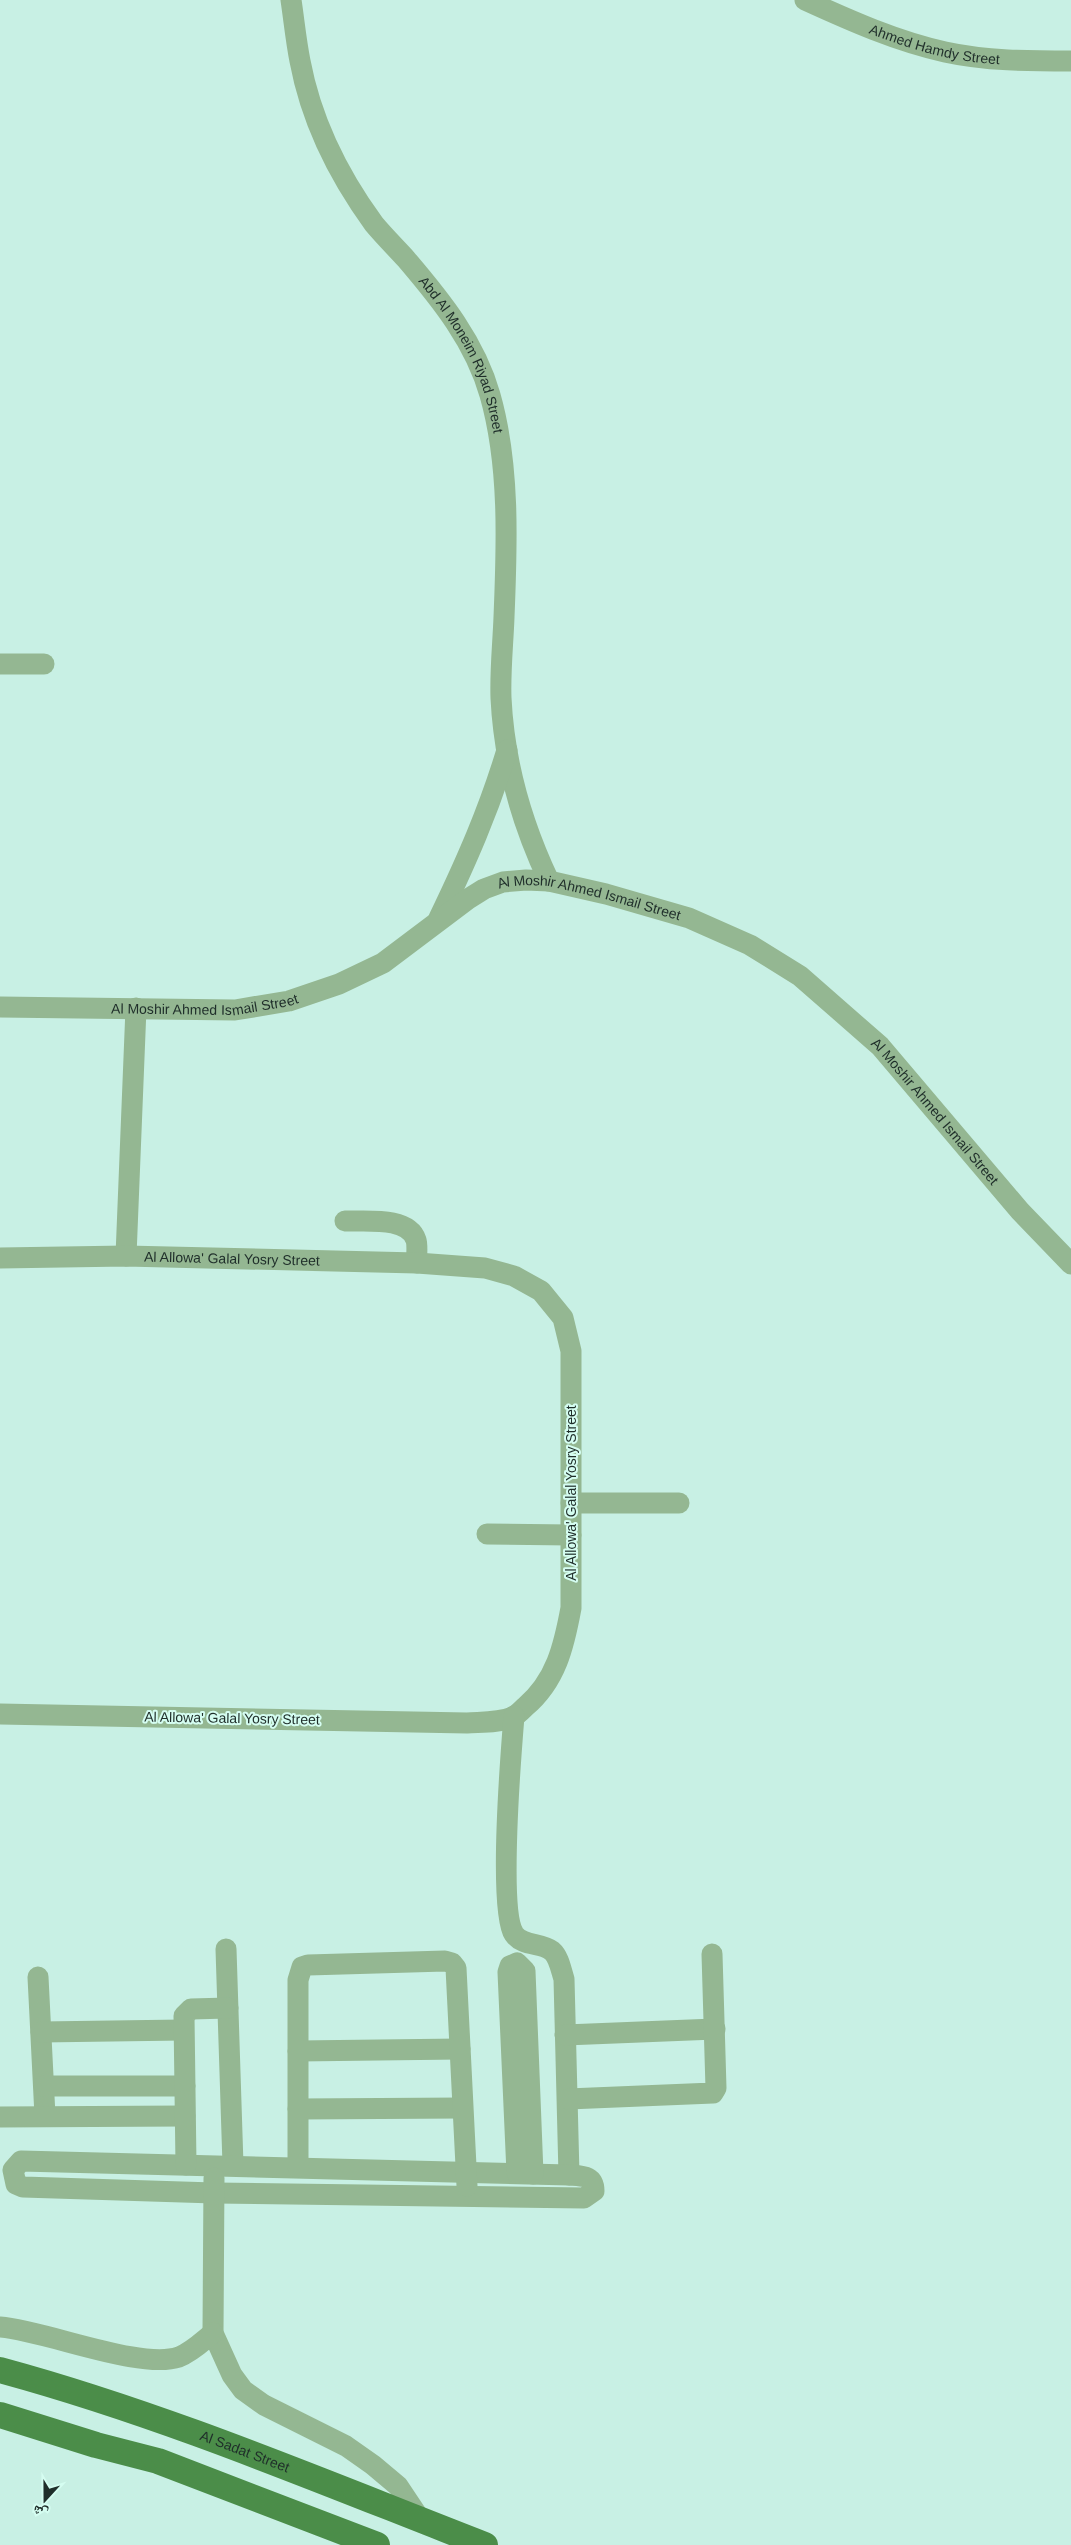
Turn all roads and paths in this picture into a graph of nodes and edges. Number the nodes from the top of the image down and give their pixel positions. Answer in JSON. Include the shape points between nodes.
{"nodes":[{"id":1,"x":292,"y":0,"type":"edge"},
{"id":2,"x":805,"y":0,"type":"edge"},
{"id":3,"x":1071,"y":61,"type":"edge"},
{"id":4,"x":0,"y":664,"type":"edge"},
{"id":5,"x":44,"y":664,"type":"dead end"},
{"id":6,"x":508,"y":747,"type":"junction"},
{"id":7,"x":549,"y":881,"type":"junction"},
{"id":8,"x":437,"y":921,"type":"junction"},
{"id":9,"x":0,"y":1007,"type":"edge"},
{"id":10,"x":136,"y":1008,"type":"junction"},
{"id":11,"x":344,"y":1221,"type":"dead end"},
{"id":12,"x":126,"y":1256,"type":"junction"},
{"id":13,"x":0,"y":1258,"type":"edge"},
{"id":14,"x":416,"y":1263,"type":"junction"},
{"id":15,"x":1071,"y":1264,"type":"edge"},
{"id":16,"x":571,"y":1503,"type":"junction"},
{"id":17,"x":679,"y":1503,"type":"dead end"},
{"id":18,"x":487,"y":1534,"type":"dead end"},
{"id":19,"x":571,"y":1535,"type":"junction"},
{"id":20,"x":0,"y":1714,"type":"edge"},
{"id":21,"x":514,"y":1716,"type":"junction"},
{"id":22,"x":226,"y":1950,"type":"dead end"},
{"id":23,"x":712,"y":1954,"type":"dead end"},
{"id":24,"x":38,"y":1977,"type":"dead end"},
{"id":25,"x":228,"y":2008,"type":"junction"},
{"id":26,"x":715,"y":2029,"type":"junction"},
{"id":27,"x":183,"y":2030,"type":"junction"},
{"id":28,"x":40,"y":2032,"type":"junction"},
{"id":29,"x":565,"y":2035,"type":"junction"},
{"id":30,"x":460,"y":2049,"type":"junction"},
{"id":31,"x":298,"y":2051,"type":"junction"},
{"id":32,"x":44,"y":2086,"type":"junction"},
{"id":33,"x":185,"y":2086,"type":"junction"},
{"id":34,"x":568,"y":2098,"type":"junction"},
{"id":35,"x":462,"y":2108,"type":"junction"},
{"id":36,"x":298,"y":2109,"type":"junction"},
{"id":37,"x":45,"y":2116,"type":"junction"},
{"id":38,"x":186,"y":2116,"type":"junction"},
{"id":39,"x":0,"y":2117,"type":"edge"},
{"id":40,"x":186,"y":2165,"type":"junction"},
{"id":41,"x":224,"y":2166,"type":"junction"},
{"id":42,"x":298,"y":2168,"type":"junction"},
{"id":43,"x":466,"y":2172,"type":"junction"},
{"id":44,"x":525,"y":2173,"type":"junction"},
{"id":45,"x":569,"y":2175,"type":"junction"},
{"id":46,"x":214,"y":2193,"type":"junction"},
{"id":47,"x":467,"y":2196,"type":"junction"},
{"id":48,"x":0,"y":2326,"type":"edge"},
{"id":49,"x":213,"y":2333,"type":"junction"},
{"id":50,"x":0,"y":2370,"type":"edge"},
{"id":51,"x":0,"y":2415,"type":"edge"},
{"id":52,"x":280,"y":2465,"type":"junction"},
{"id":53,"x":265,"y":2501,"type":"junction"},
{"id":54,"x":420,"y":2520,"type":"junction"},
{"id":55,"x":376,"y":2545,"type":"edge"},
{"id":56,"x":485,"y":2545,"type":"edge"}],
"edges":[{"from":1,"to":6,"type":"street","name":"Abd Al Moneim Riyad Street","via":[[300,62],[328,148],[376,226],[449,311],[473,351],[490,393],[501,438],[505,484],[501,694]]},
{"from":2,"to":3,"type":"street","name":"Ahmed Hamdy Street","via":[[867,28],[945,52],[986,58]]},
{"from":4,"to":5,"type":"street"},
{"from":6,"to":7,"type":"street","name":"Abd Al Moneim Riyad Street","via":[[526,824]]},
{"from":6,"to":8,"type":"street","name":"Abd Al Moneim Riyad Street","via":[[492,801]]},
{"from":7,"to":8,"type":"street","name":"Al Moshir Ahmed Ismail Street","via":[[503,882],[484,889]]},
{"from":7,"to":15,"type":"street","name":"Al Moshir Ahmed Ismail Street","via":[[689,918],[750,945],[800,976],[880,1046],[1020,1210]]},
{"from":8,"to":10,"type":"street","name":"Al Moshir Ahmed Ismail Street","via":[[383,963],[339,984],[289,1001],[235,1010]]},
{"from":9,"to":10,"type":"street","name":"Al Moshir Ahmed Ismail Street"},
{"from":10,"to":12,"type":"street"},
{"from":11,"to":14,"type":"street","via":[[389,1222],[406,1227],[416,1240]]},
{"from":12,"to":13,"type":"street","name":"Al Allowa' Galal Yosry Street"},
{"from":12,"to":14,"type":"street","name":"Al Allowa' Galal Yosry Street"},
{"from":14,"to":16,"type":"street","name":"Al Allowa' Galal Yosry Street","via":[[484,1268],[514,1276],[541,1291],[563,1318],[572,1351]]},
{"from":16,"to":17,"type":"street"},
{"from":16,"to":19,"type":"street","name":"Al Allowa' Galal Yosry Street"},
{"from":18,"to":19,"type":"street"},
{"from":19,"to":21,"type":"street","name":"Al Allowa' Galal Yosry Street","via":[[571,1608],[565,1639],[554,1673],[540,1695]]},
{"from":20,"to":21,"type":"street","name":"Al Allowa' Galal Yosry Street","via":[[450,1722],[492,1722]]},
{"from":21,"to":29,"type":"street","via":[[509,1790],[508,1912],[519,1939],[544,1947],[557,1958],[564,1979]]},
{"from":22,"to":25,"type":"street"},
{"from":23,"to":26,"type":"street"},
{"from":24,"to":28,"type":"street"},
{"from":25,"to":27,"type":"street","via":[[191,2009],[184,2016]]},
{"from":25,"to":41,"type":"street"},
{"from":26,"to":29,"type":"street"},
{"from":26,"to":34,"type":"street","via":[[716,2088],[713,2093]]},
{"from":27,"to":28,"type":"street"},
{"from":27,"to":33,"type":"street"},
{"from":28,"to":32,"type":"street"},
{"from":29,"to":34,"type":"street"},
{"from":30,"to":31,"type":"street"},
{"from":30,"to":31,"type":"street","via":[[456,1968],[445,1961],[302,1967],[298,1980]]},
{"from":30,"to":35,"type":"street"},
{"from":31,"to":36,"type":"street"},
{"from":32,"to":33,"type":"street"},
{"from":32,"to":37,"type":"street"},
{"from":33,"to":38,"type":"street"},
{"from":34,"to":45,"type":"street"},
{"from":35,"to":36,"type":"street"},
{"from":35,"to":43,"type":"street"},
{"from":36,"to":42,"type":"street"},
{"from":37,"to":38,"type":"street"},
{"from":37,"to":39,"type":"street"},
{"from":38,"to":40,"type":"street"},
{"from":40,"to":41,"type":"street"},
{"from":40,"to":46,"type":"street","via":[[21,2161],[13,2170],[13,2177],[16,2184],[23,2187]]},
{"from":41,"to":42,"type":"street"},
{"from":41,"to":46,"type":"street"},
{"from":42,"to":43,"type":"street"},
{"from":43,"to":44,"type":"street"},
{"from":43,"to":47,"type":"street"},
{"from":44,"to":44,"type":"street","via":[[525,1971],[517,1963],[510,1966],[508,1972]]},
{"from":44,"to":45,"type":"street"},
{"from":45,"to":47,"type":"street","via":[[591,2179],[594,2186],[591,2195],[584,2198]]},
{"from":46,"to":47,"type":"street"},
{"from":46,"to":49,"type":"street"},
{"from":48,"to":49,"type":"street","via":[[29,2330],[138,2358],[163,2360],[179,2357]]},
{"from":49,"to":54,"type":"street","via":[[232,2375],[243,2390],[264,2405],[346,2446],[373,2465],[398,2486]]},
{"from":50,"to":52,"type":"main road","name":"Al Sadat Street","via":[[137,2413]]},
{"from":51,"to":53,"type":"main road","via":[[96,2446],[158,2461]]},
{"from":52,"to":53,"type":"main road"},
{"from":52,"to":54,"type":"main road","name":"Al Sadat Street"},
{"from":53,"to":55,"type":"main road"},
{"from":54,"to":56,"type":"main road","name":"Al Sadat Street"}]}
